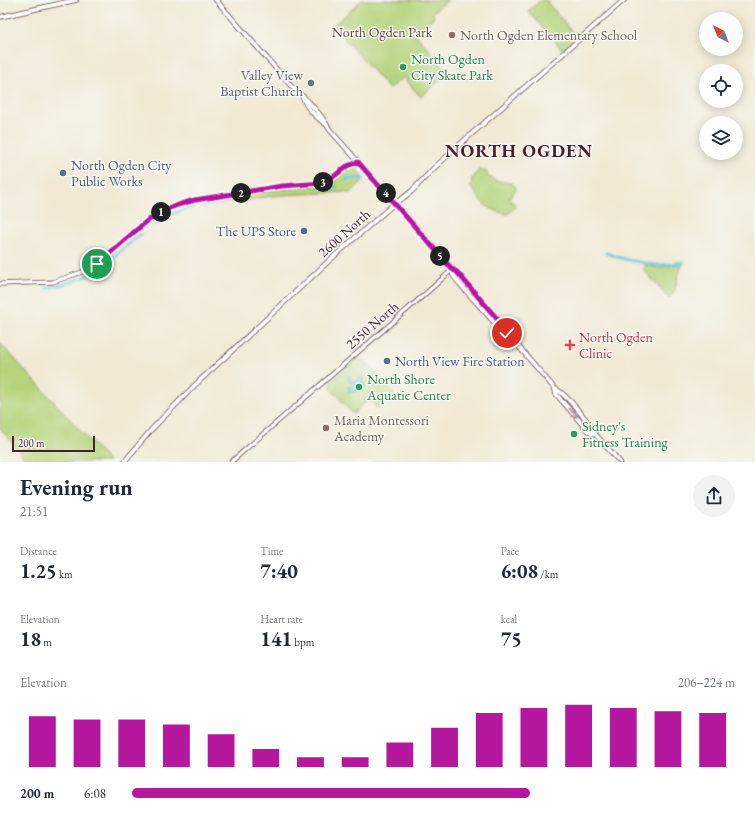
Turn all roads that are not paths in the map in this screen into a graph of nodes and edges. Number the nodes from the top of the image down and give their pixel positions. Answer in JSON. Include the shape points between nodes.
{"nodes":[{"id":1,"x":76,"y":0,"type":"edge"},
{"id":2,"x":216,"y":0,"type":"edge"},
{"id":3,"x":624,"y":0,"type":"edge"},
{"id":4,"x":0,"y":16,"type":"edge"},
{"id":5,"x":354,"y":157,"type":"junction"},
{"id":6,"x":358,"y":162,"type":"junction"},
{"id":7,"x":347,"y":166,"type":"junction"},
{"id":8,"x":395,"y":203,"type":"junction"},
{"id":9,"x":452,"y":269,"type":"junction"},
{"id":10,"x":0,"y":284,"type":"edge"},
{"id":11,"x":507,"y":333,"type":"junction"},
{"id":12,"x":124,"y":462,"type":"edge"},
{"id":13,"x":231,"y":462,"type":"edge"},
{"id":14,"x":620,"y":462,"type":"edge"}],
"edges":[{"from":1,"to":4,"type":"main road"},
{"from":2,"to":5,"type":"main road"},
{"from":3,"to":8,"type":"main road","name":"2600 North"},
{"from":5,"to":6,"type":"main road"},
{"from":5,"to":7,"type":"street"},
{"from":6,"to":7,"type":"street"},
{"from":6,"to":8,"type":"main road"},
{"from":7,"to":10,"type":"street","via":[[322,183],[282,186],[181,204],[147,221],[97,264],[73,275],[53,282]]},
{"from":8,"to":9,"type":"main road"},
{"from":8,"to":12,"type":"main road","name":"2600 North","via":[[331,258],[195,385]]},
{"from":9,"to":11,"type":"main road","via":[[477,295]]},
{"from":9,"to":11,"type":"main road","via":[[453,275],[501,330]]},
{"from":9,"to":13,"type":"street","name":"2550 North"},
{"from":11,"to":14,"type":"main road","via":[[589,432],[595,434]]}]}
